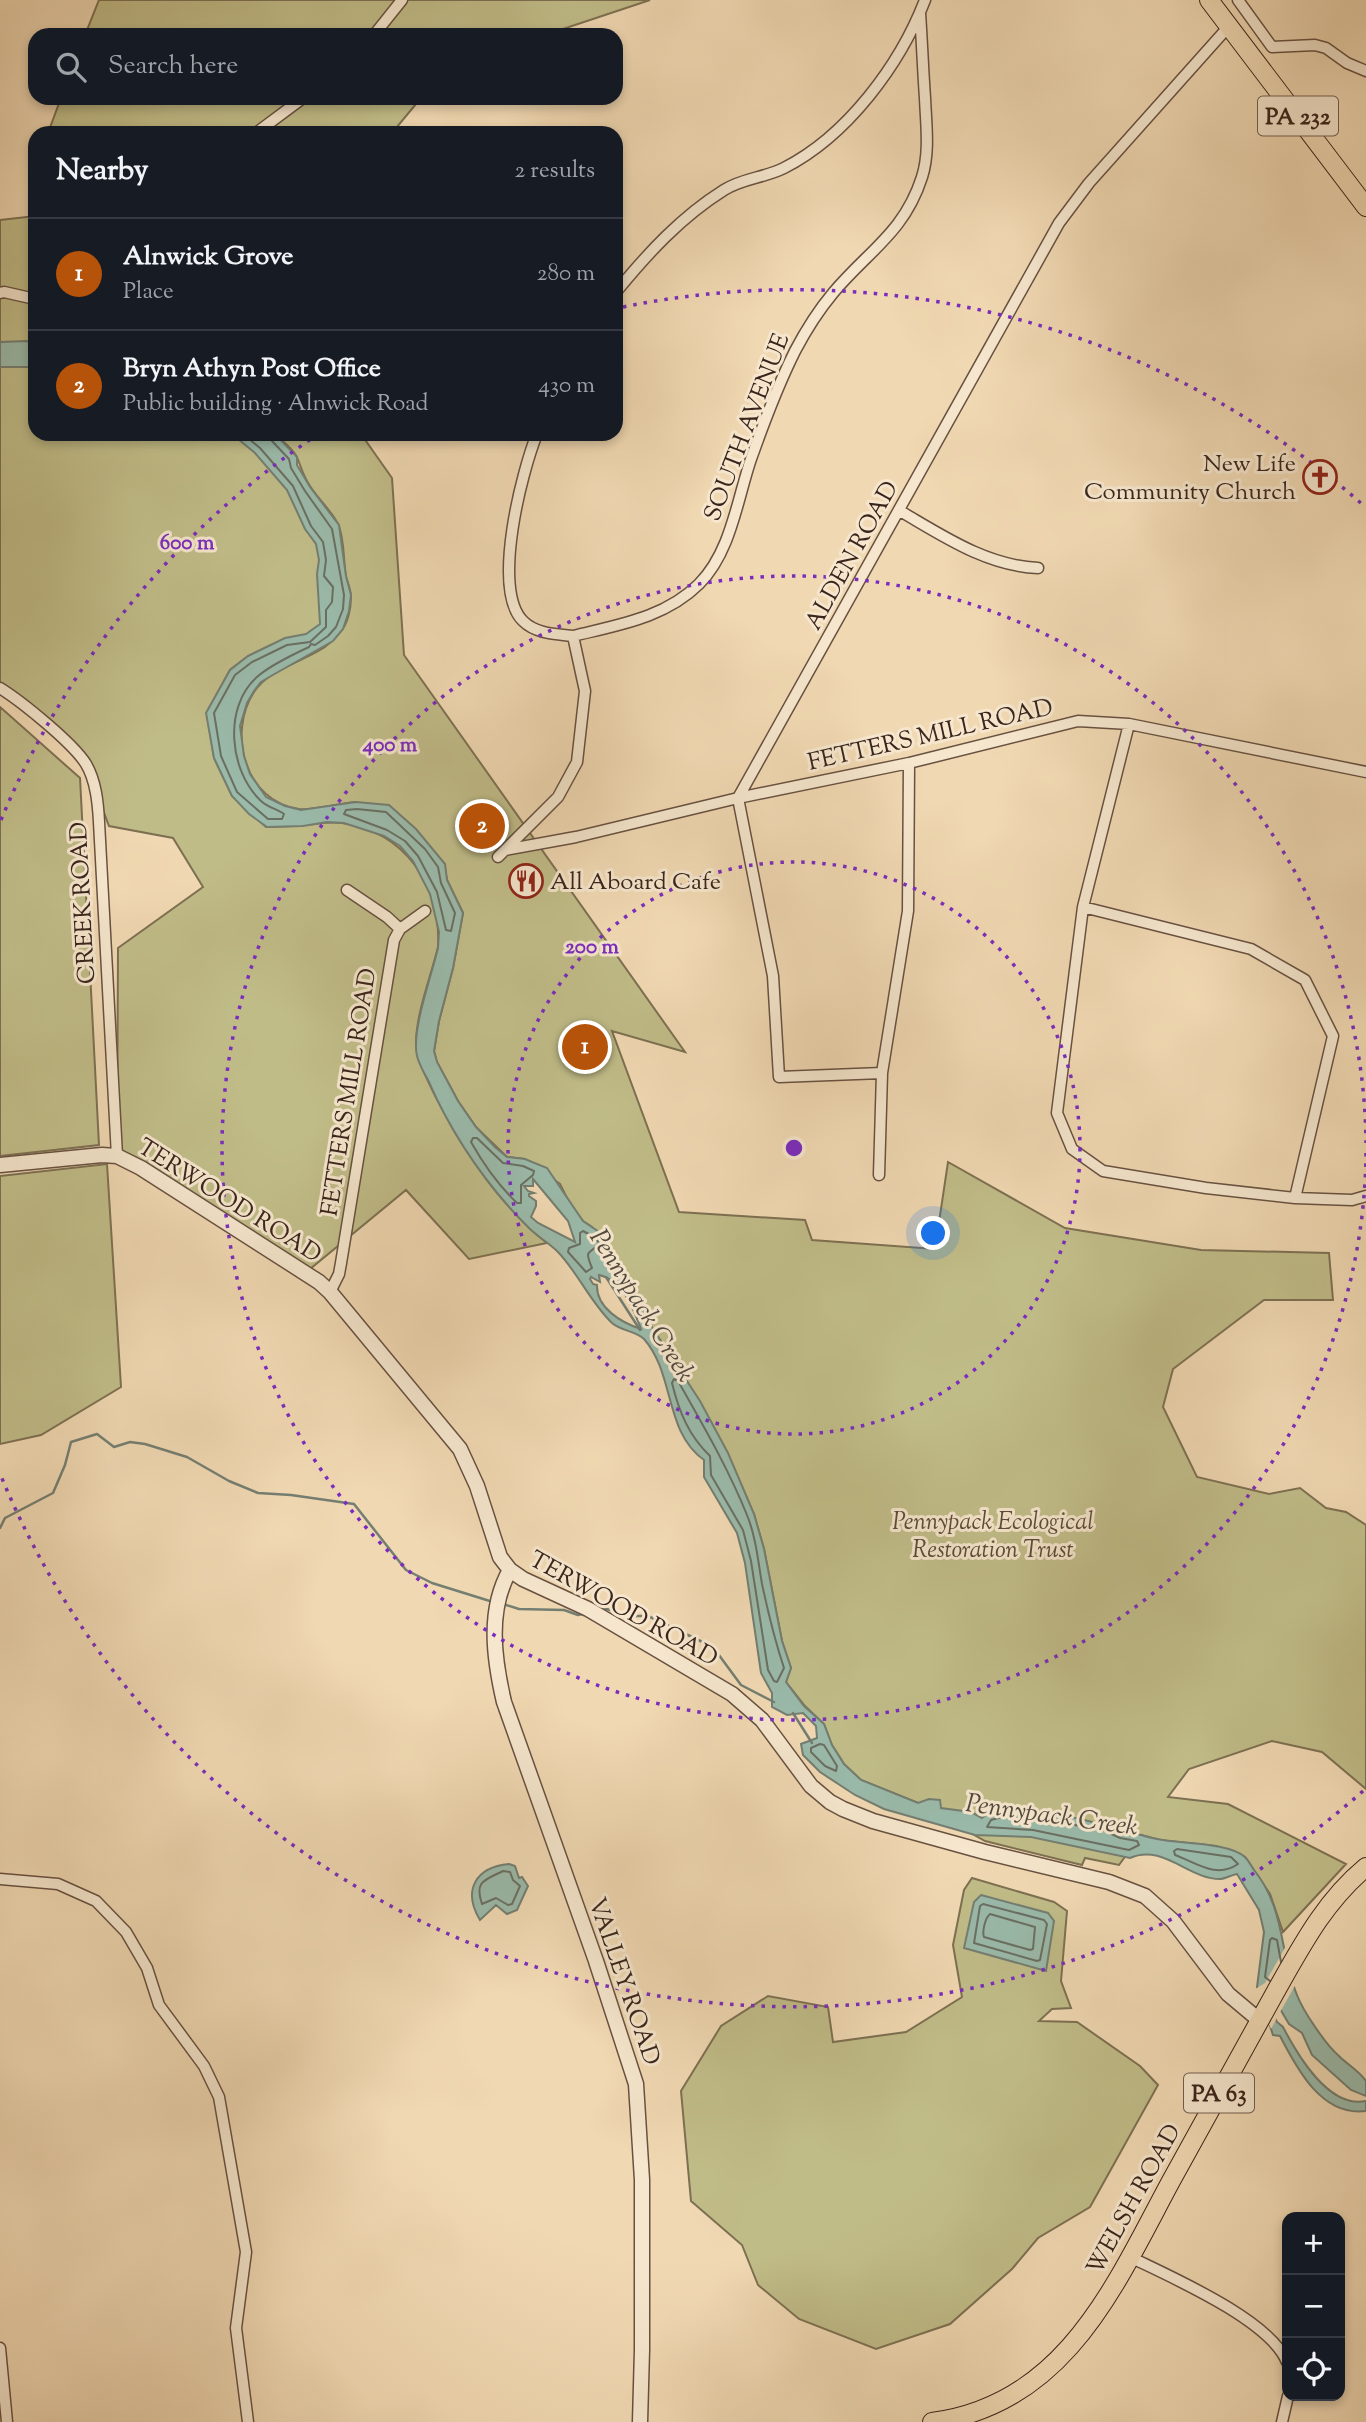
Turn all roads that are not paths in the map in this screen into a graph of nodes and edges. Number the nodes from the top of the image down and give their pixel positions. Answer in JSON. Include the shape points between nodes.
{"nodes":[{"id":1,"x":402,"y":0,"type":"edge"},
{"id":2,"x":925,"y":0,"type":"edge"},
{"id":3,"x":1209,"y":0,"type":"edge"},
{"id":4,"x":1238,"y":0,"type":"edge"},
{"id":5,"x":920,"y":13,"type":"junction"},
{"id":6,"x":1230,"y":25,"type":"junction"},
{"id":7,"x":380,"y":28,"type":"edge"},
{"id":8,"x":1366,"y":71,"type":"edge"},
{"id":9,"x":294,"y":105,"type":"edge"},
{"id":10,"x":265,"y":126,"type":"edge"},
{"id":11,"x":1366,"y":207,"type":"edge"},
{"id":12,"x":623,"y":284,"type":"edge"},
{"id":13,"x":0,"y":293,"type":"edge"},
{"id":14,"x":28,"y":297,"type":"edge"},
{"id":15,"x":534,"y":441,"type":"edge"},
{"id":16,"x":900,"y":511,"type":"junction"},
{"id":17,"x":1038,"y":568,"type":"dead end"},
{"id":18,"x":573,"y":636,"type":"junction"},
{"id":19,"x":0,"y":688,"type":"edge"},
{"id":20,"x":1129,"y":724,"type":"junction"},
{"id":21,"x":909,"y":763,"type":"junction"},
{"id":22,"x":1366,"y":772,"type":"edge"},
{"id":23,"x":738,"y":798,"type":"junction"},
{"id":24,"x":347,"y":890,"type":"dead end"},
{"id":25,"x":1083,"y":907,"type":"junction"},
{"id":26,"x":425,"y":911,"type":"dead end"},
{"id":27,"x":400,"y":929,"type":"junction"},
{"id":28,"x":882,"y":1073,"type":"junction"},
{"id":29,"x":117,"y":1156,"type":"junction"},
{"id":30,"x":0,"y":1165,"type":"edge"},
{"id":31,"x":879,"y":1175,"type":"dead end"},
{"id":32,"x":1366,"y":1196,"type":"edge"},
{"id":33,"x":1295,"y":1198,"type":"junction"},
{"id":34,"x":330,"y":1292,"type":"junction"},
{"id":35,"x":510,"y":1570,"type":"junction"},
{"id":36,"x":1366,"y":1867,"type":"edge"},
{"id":37,"x":0,"y":1879,"type":"edge"},
{"id":38,"x":1261,"y":2018,"type":"junction"},
{"id":39,"x":1130,"y":2257,"type":"junction"},
{"id":40,"x":0,"y":2348,"type":"edge"},
{"id":41,"x":1282,"y":2354,"type":"edge"},
{"id":42,"x":1287,"y":2401,"type":"edge"},
{"id":43,"x":7,"y":2422,"type":"edge"},
{"id":44,"x":248,"y":2422,"type":"edge"},
{"id":45,"x":640,"y":2422,"type":"edge"},
{"id":46,"x":932,"y":2422,"type":"edge"},
{"id":47,"x":1282,"y":2422,"type":"edge"}],
"edges":[{"from":1,"to":7,"type":"street"},
{"from":2,"to":5,"type":"street"},
{"from":3,"to":6,"type":"main road","number":"PA 232"},
{"from":4,"to":8,"type":"street","via":[[1272,47],[1315,45]]},
{"from":5,"to":12,"type":"street","via":[[878,86],[843,124],[784,168],[739,181],[694,211],[658,242]]},
{"from":5,"to":18,"type":"street","name":"SOUTH AVENUE","via":[[927,143],[913,202],[902,221],[834,292],[804,334],[773,402],[717,561],[699,585],[646,618]]},
{"from":6,"to":11,"type":"main road","number":"PA 232"},
{"from":6,"to":16,"type":"street","name":"ALDEN ROAD","via":[[1059,223]]},
{"from":9,"to":10,"type":"street"},
{"from":13,"to":14,"type":"street"},
{"from":15,"to":18,"type":"street","via":[[514,508],[509,570],[515,610],[530,627]]},
{"from":16,"to":17,"type":"street","via":[[999,562]]},
{"from":16,"to":23,"type":"street","name":"ALDEN ROAD"},
{"from":18,"to":23,"type":"street","name":"FETTERS MILL ROAD","via":[[584,691],[577,762],[558,797],[501,854]]},
{"from":19,"to":29,"type":"street","name":"CREEK ROAD","via":[[73,748],[94,787]]},
{"from":20,"to":21,"type":"street","name":"FETTERS MILL ROAD","via":[[1078,721]]},
{"from":20,"to":22,"type":"street","name":"FETTERS MILL ROAD"},
{"from":20,"to":25,"type":"street"},
{"from":21,"to":23,"type":"street","name":"FETTERS MILL ROAD"},
{"from":21,"to":28,"type":"street","via":[[908,911]]},
{"from":23,"to":28,"type":"street","via":[[773,976],[779,1077]]},
{"from":24,"to":27,"type":"street"},
{"from":25,"to":33,"type":"street","via":[[1251,949],[1305,980],[1333,1036]]},
{"from":25,"to":33,"type":"street","via":[[1056,1113],[1072,1149],[1103,1171]]},
{"from":26,"to":27,"type":"street"},
{"from":27,"to":34,"type":"street","name":"FETTERS MILL ROAD","via":[[394,940],[339,1274]]},
{"from":28,"to":31,"type":"street"},
{"from":29,"to":30,"type":"street","name":"TERWOOD ROAD"},
{"from":29,"to":34,"type":"street","name":"TERWOOD ROAD"},
{"from":32,"to":33,"type":"street","via":[[1352,1200]]},
{"from":34,"to":35,"type":"street","name":"TERWOOD ROAD","via":[[460,1449],[500,1558]]},
{"from":35,"to":38,"type":"street","name":"TERWOOD ROAD","via":[[595,1612],[743,1702],[811,1786],[837,1805],[896,1828],[1109,1882],[1145,1896],[1173,1921],[1228,1994]]},
{"from":35,"to":45,"type":"street","name":"VALLEY ROAD","via":[[497,1615],[495,1662],[503,1702],[636,2084],[642,2180]]},
{"from":36,"to":38,"type":"main road","name":"WELSH ROAD","number":"PA 63","via":[[1313,1926]]},
{"from":37,"to":44,"type":"street","via":[[58,1884],[96,1901],[126,1932],[147,1968],[159,2005],[204,2066],[219,2097],[246,2252],[236,2328]]},
{"from":38,"to":39,"type":"main road","name":"WELSH ROAD","number":"PA 63"},
{"from":39,"to":41,"type":"street","via":[[1262,2330]]},
{"from":39,"to":46,"type":"main road","name":"WELSH ROAD","number":"PA 63","via":[[1081,2337],[1048,2368],[997,2405]]},
{"from":40,"to":43,"type":"street"},
{"from":42,"to":47,"type":"street"}]}
